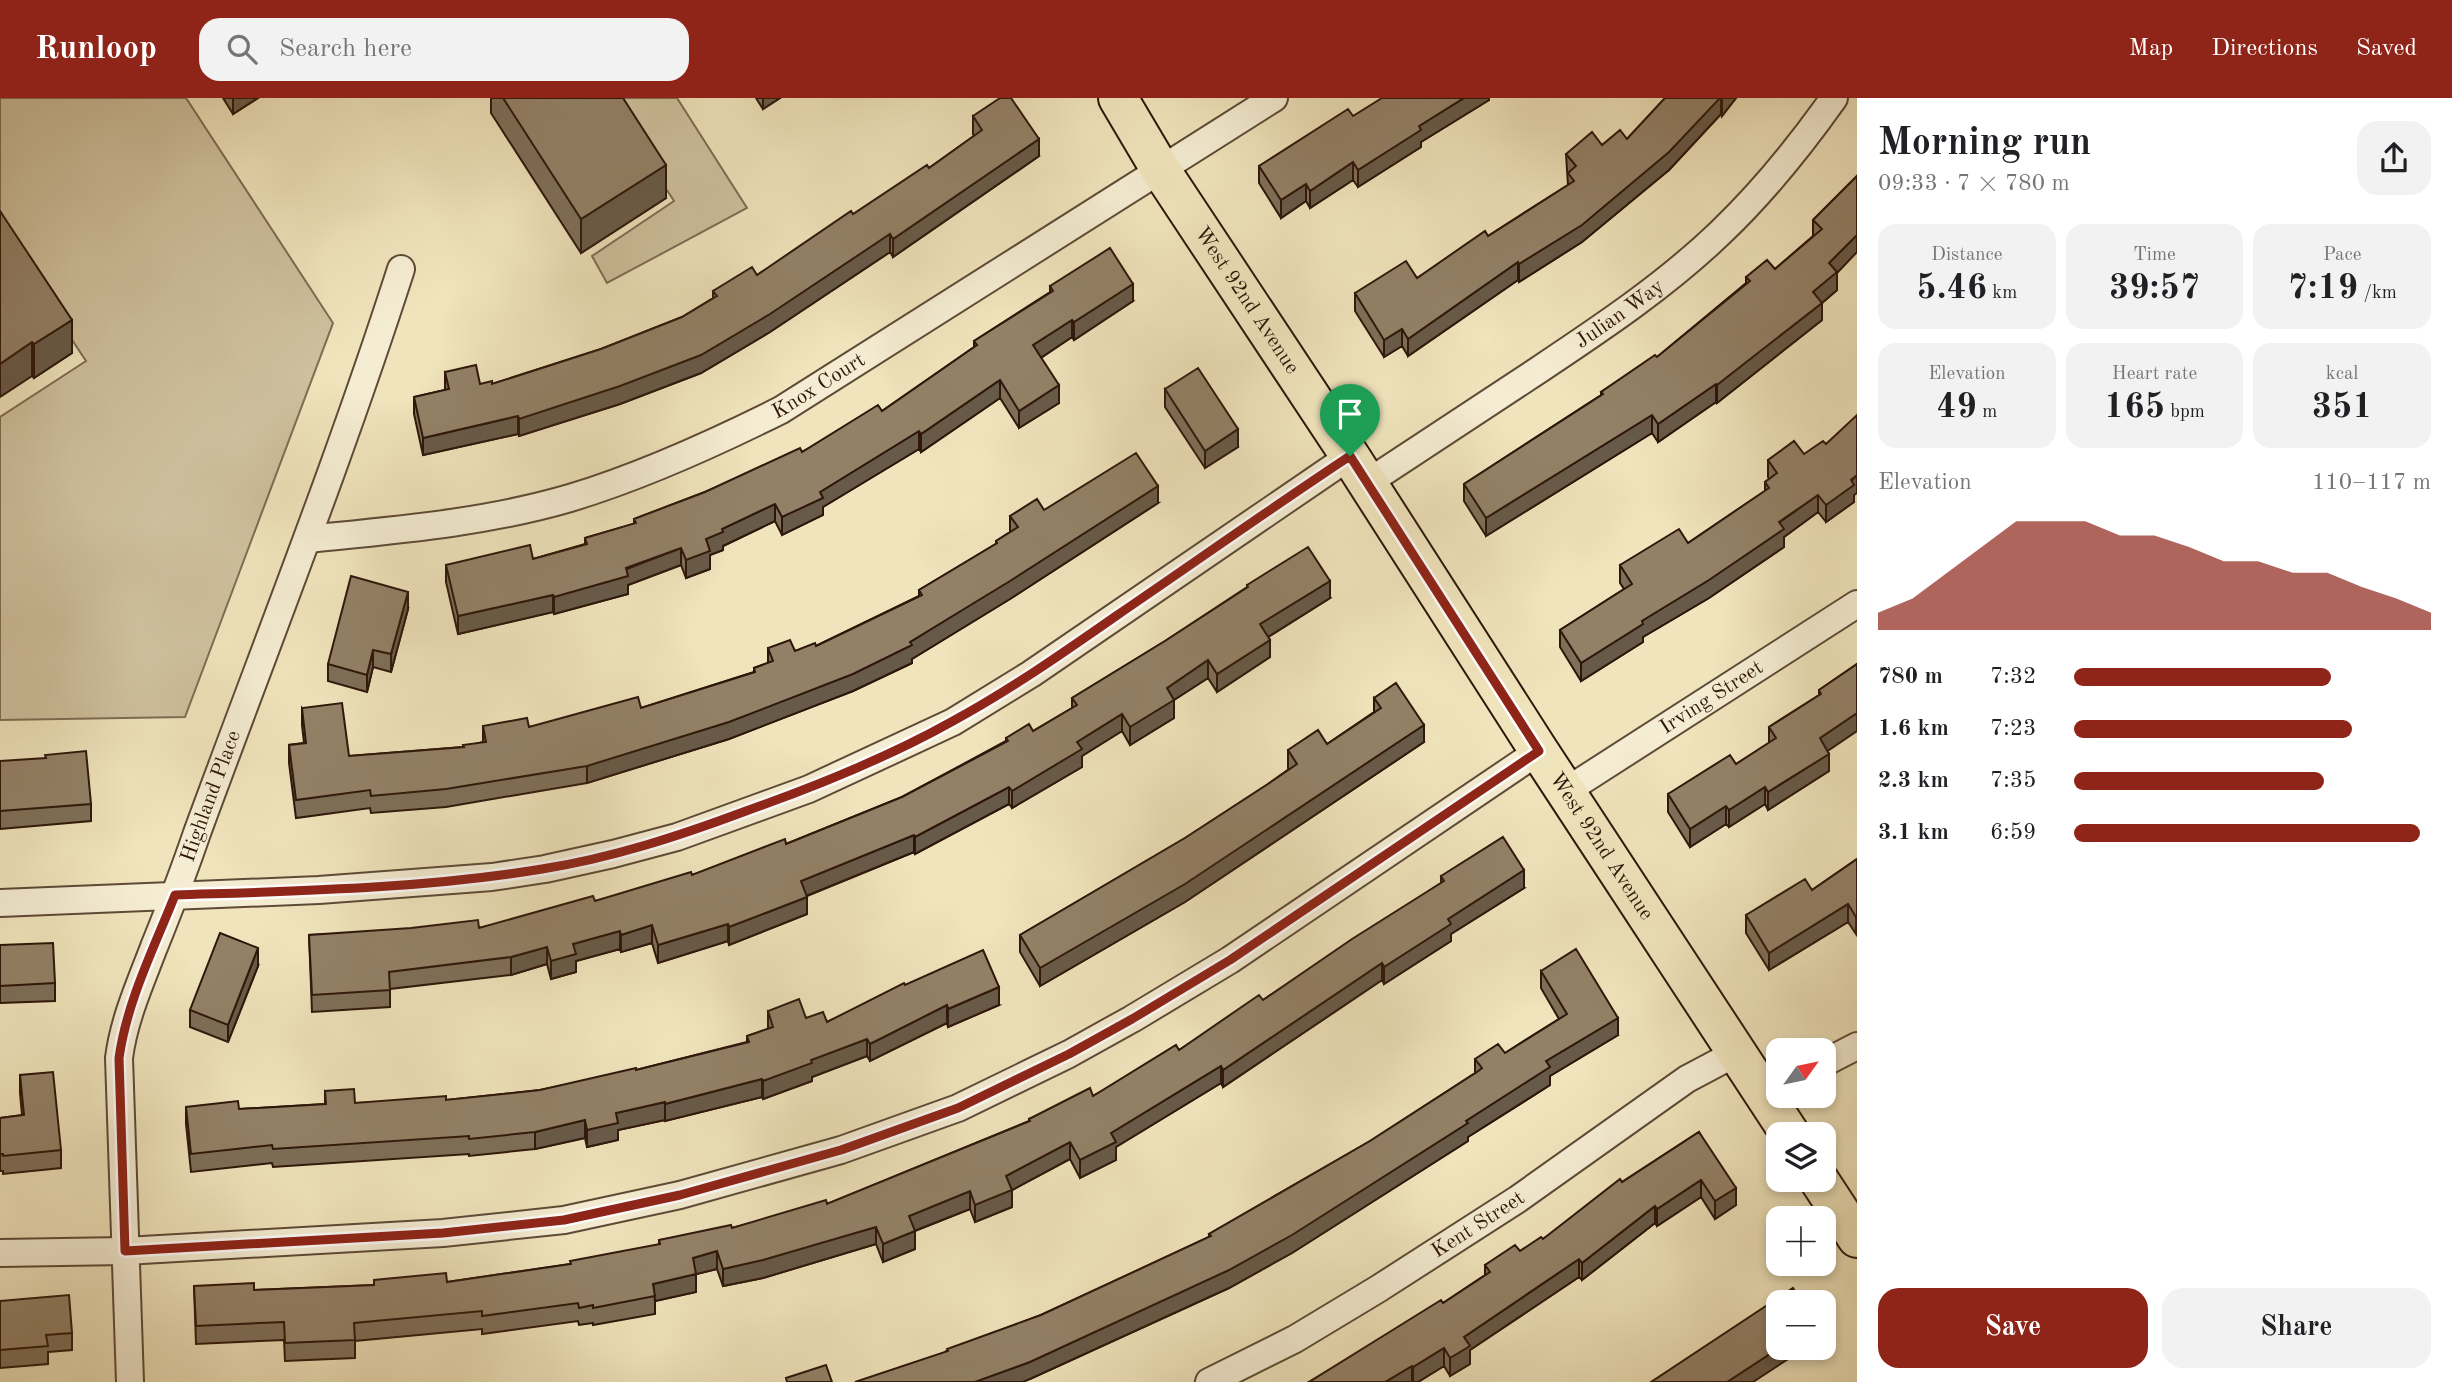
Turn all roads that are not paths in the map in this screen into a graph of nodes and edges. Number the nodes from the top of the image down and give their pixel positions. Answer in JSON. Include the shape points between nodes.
{"nodes":[{"id":1,"x":1118,"y":98,"type":"edge"},
{"id":2,"x":1274,"y":98,"type":"edge"},
{"id":3,"x":1833,"y":98,"type":"edge"},
{"id":4,"x":1160,"y":169,"type":"junction"},
{"id":5,"x":401,"y":269,"type":"dead end"},
{"id":6,"x":1358,"y":469,"type":"junction"},
{"id":7,"x":308,"y":539,"type":"junction"},
{"id":8,"x":1857,"y":604,"type":"edge"},
{"id":9,"x":1539,"y":751,"type":"junction"},
{"id":10,"x":1566,"y":791,"type":"junction"},
{"id":11,"x":175,"y":895,"type":"junction"},
{"id":12,"x":0,"y":903,"type":"edge"},
{"id":13,"x":1857,"y":1046,"type":"edge"},
{"id":14,"x":1738,"y":1052,"type":"junction"},
{"id":15,"x":1836,"y":1057,"type":"edge"},
{"id":16,"x":1766,"y":1087,"type":"edge"},
{"id":17,"x":1827,"y":1192,"type":"edge"},
{"id":18,"x":1857,"y":1238,"type":"edge"},
{"id":19,"x":125,"y":1251,"type":"junction"},
{"id":20,"x":0,"y":1253,"type":"edge"},
{"id":21,"x":130,"y":1382,"type":"edge"},
{"id":22,"x":1209,"y":1382,"type":"edge"}],
"edges":[{"from":1,"to":4,"type":"main road","name":"West 92nd Avenue"},
{"from":2,"to":4,"type":"street","name":"Knox Court"},
{"from":3,"to":6,"type":"street","name":"Julian Way","via":[[1776,175],[1684,266],[1569,350]]},
{"from":4,"to":6,"type":"main road","name":"West 92nd Avenue"},
{"from":4,"to":7,"type":"street","name":"Knox Court","via":[[781,410],[729,436],[569,498],[412,529]]},
{"from":5,"to":7,"type":"street","name":"Highland Place"},
{"from":6,"to":9,"type":"main road","name":"West 92nd Avenue"},
{"from":6,"to":11,"type":"street","name":"Julian Way","via":[[953,722],[809,789],[677,837],[492,877]]},
{"from":7,"to":11,"type":"street","name":"Highland Place"},
{"from":8,"to":10,"type":"street","name":"Irving Street"},
{"from":9,"to":10,"type":"main road","name":"West 92nd Avenue"},
{"from":9,"to":19,"type":"street","via":[[1230,960],[1132,1019],[958,1108],[841,1150],[680,1195],[564,1220],[443,1233]]},
{"from":10,"to":14,"type":"main road","name":"West 92nd Avenue"},
{"from":11,"to":12,"type":"street","name":"Julian Way"},
{"from":11,"to":19,"type":"street","name":"Highland Place","via":[[122,1035]]},
{"from":13,"to":15,"type":"street"},
{"from":14,"to":16,"type":"main road","name":"West 92nd Avenue"},
{"from":14,"to":22,"type":"street","name":"Kent Street","via":[[1686,1079],[1518,1199],[1378,1289],[1295,1339]]},
{"from":17,"to":18,"type":"main road"},
{"from":19,"to":20,"type":"street"},
{"from":19,"to":21,"type":"street","name":"Highland Place"}]}
